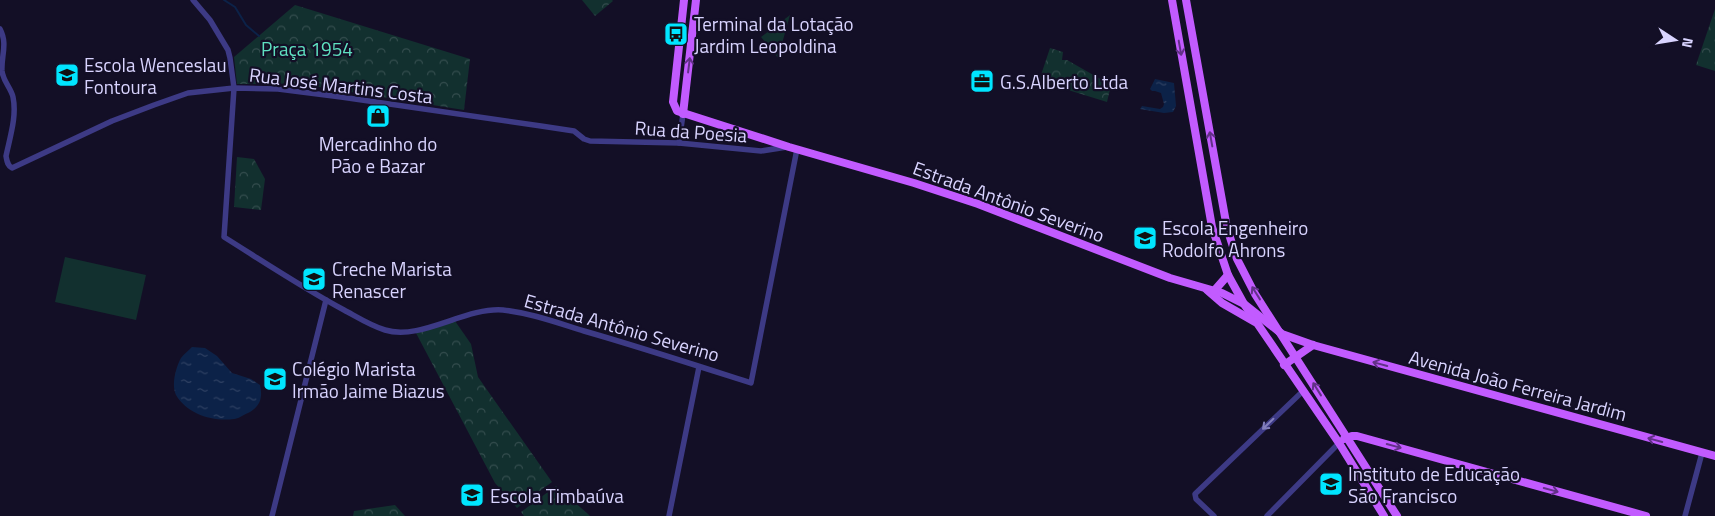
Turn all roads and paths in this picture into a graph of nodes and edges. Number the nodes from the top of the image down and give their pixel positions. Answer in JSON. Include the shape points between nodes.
{"nodes":[{"id":1,"x":193,"y":0,"type":"edge"},
{"id":2,"x":684,"y":0,"type":"edge"},
{"id":3,"x":696,"y":0,"type":"edge"},
{"id":4,"x":1172,"y":0,"type":"edge"},
{"id":5,"x":1186,"y":0,"type":"edge"},
{"id":6,"x":0,"y":29,"type":"edge"},
{"id":7,"x":234,"y":88,"type":"junction"},
{"id":8,"x":683,"y":114,"type":"junction"},
{"id":9,"x":590,"y":141,"type":"joint"},
{"id":10,"x":679,"y":143,"type":"junction"},
{"id":11,"x":793,"y":148,"type":"junction"},
{"id":12,"x":1228,"y":275,"type":"junction"},
{"id":13,"x":1211,"y":290,"type":"junction"},
{"id":14,"x":326,"y":300,"type":"junction"},
{"id":15,"x":1244,"y":304,"type":"junction"},
{"id":16,"x":1257,"y":323,"type":"junction"},
{"id":17,"x":1282,"y":334,"type":"junction"},
{"id":18,"x":1313,"y":345,"type":"junction"},
{"id":19,"x":1296,"y":355,"type":"junction"},
{"id":20,"x":1284,"y":365,"type":"junction"},
{"id":21,"x":699,"y":367,"type":"junction"},
{"id":22,"x":1303,"y":390,"type":"junction"},
{"id":23,"x":1347,"y":437,"type":"junction"},
{"id":24,"x":1339,"y":443,"type":"junction"},
{"id":25,"x":1702,"y":452,"type":"junction"},
{"id":26,"x":1715,"y":455,"type":"edge"},
{"id":27,"x":272,"y":516,"type":"edge"},
{"id":28,"x":670,"y":516,"type":"edge"},
{"id":29,"x":1214,"y":516,"type":"edge"},
{"id":30,"x":1266,"y":516,"type":"edge"},
{"id":31,"x":1384,"y":516,"type":"edge"},
{"id":32,"x":1397,"y":516,"type":"edge"},
{"id":33,"x":1646,"y":516,"type":"edge"},
{"id":34,"x":1685,"y":516,"type":"edge"}],
"edges":[{"from":1,"to":7,"type":"street","via":[[228,50]]},
{"from":2,"to":8,"type":"main road","via":[[673,102],[677,111]]},
{"from":8,"to":3,"type":"main road","one_way":true},
{"from":4,"to":12,"type":"main road","one_way":true,"via":[[1212,227]]},
{"from":17,"to":5,"type":"main road","one_way":true,"via":[[1245,276],[1227,228]]},
{"from":6,"to":7,"type":"street","name":"Rua José Martins Costa","via":[[4,36],[2,74],[14,108],[6,156],[12,168],[112,121],[188,93]]},
{"from":7,"to":9,"type":"street","name":"Rua José Martins Costa","via":[[278,89],[541,126],[574,131]]},
{"from":7,"to":14,"type":"street","name":"Estrada Antônio Severino","via":[[224,237]]},
{"from":8,"to":10,"type":"street"},
{"from":8,"to":11,"type":"main road","name":"Estrada Antônio Severino"},
{"from":9,"to":10,"type":"street","name":"Rua da Poesia"},
{"from":10,"to":11,"type":"street","name":"Rua da Poesia","via":[[761,151]]},
{"from":11,"to":13,"type":"main road","name":"Estrada Antônio Severino","via":[[978,204],[1170,278]]},
{"from":11,"to":21,"type":"street","name":"Estrada Antônio Severino","via":[[751,383]]},
{"from":12,"to":13,"type":"main road"},
{"from":12,"to":15,"type":"main road"},
{"from":13,"to":15,"type":"main road","name":"Estrada Antônio Severino"},
{"from":13,"to":16,"type":"main road","name":"Estrada Antônio Severino","via":[[1222,303]]},
{"from":14,"to":21,"type":"street","name":"Estrada Antônio Severino","via":[[376,327],[400,332],[488,311],[516,312]]},
{"from":14,"to":27,"type":"street"},
{"from":15,"to":16,"type":"main road"},
{"from":15,"to":17,"type":"main road","name":"Estrada Antônio Severino"},
{"from":16,"to":20,"type":"main road"},
{"from":17,"to":18,"type":"main road","name":"Avenida João Ferreira Jardim"},
{"from":17,"to":19,"type":"main road"},
{"from":18,"to":19,"type":"main road"},
{"from":25,"to":18,"type":"main road","name":"Avenida João Ferreira Jardim","one_way":true},
{"from":19,"to":20,"type":"main road"},
{"from":23,"to":19,"type":"main road","one_way":true},
{"from":20,"to":22,"type":"main road"},
{"from":21,"to":28,"type":"street"},
{"from":22,"to":24,"type":"main road"},
{"from":22,"to":29,"type":"street","one_way":true,"via":[[1195,496]]},
{"from":23,"to":24,"type":"main road"},
{"from":23,"to":32,"type":"main road"},
{"from":23,"to":33,"type":"main road","one_way":true,"via":[[1357,436]]},
{"from":24,"to":30,"type":"street"},
{"from":24,"to":31,"type":"main road"},
{"from":25,"to":26,"type":"main road","name":"Avenida João Ferreira Jardim"},
{"from":25,"to":34,"type":"street"}]}
